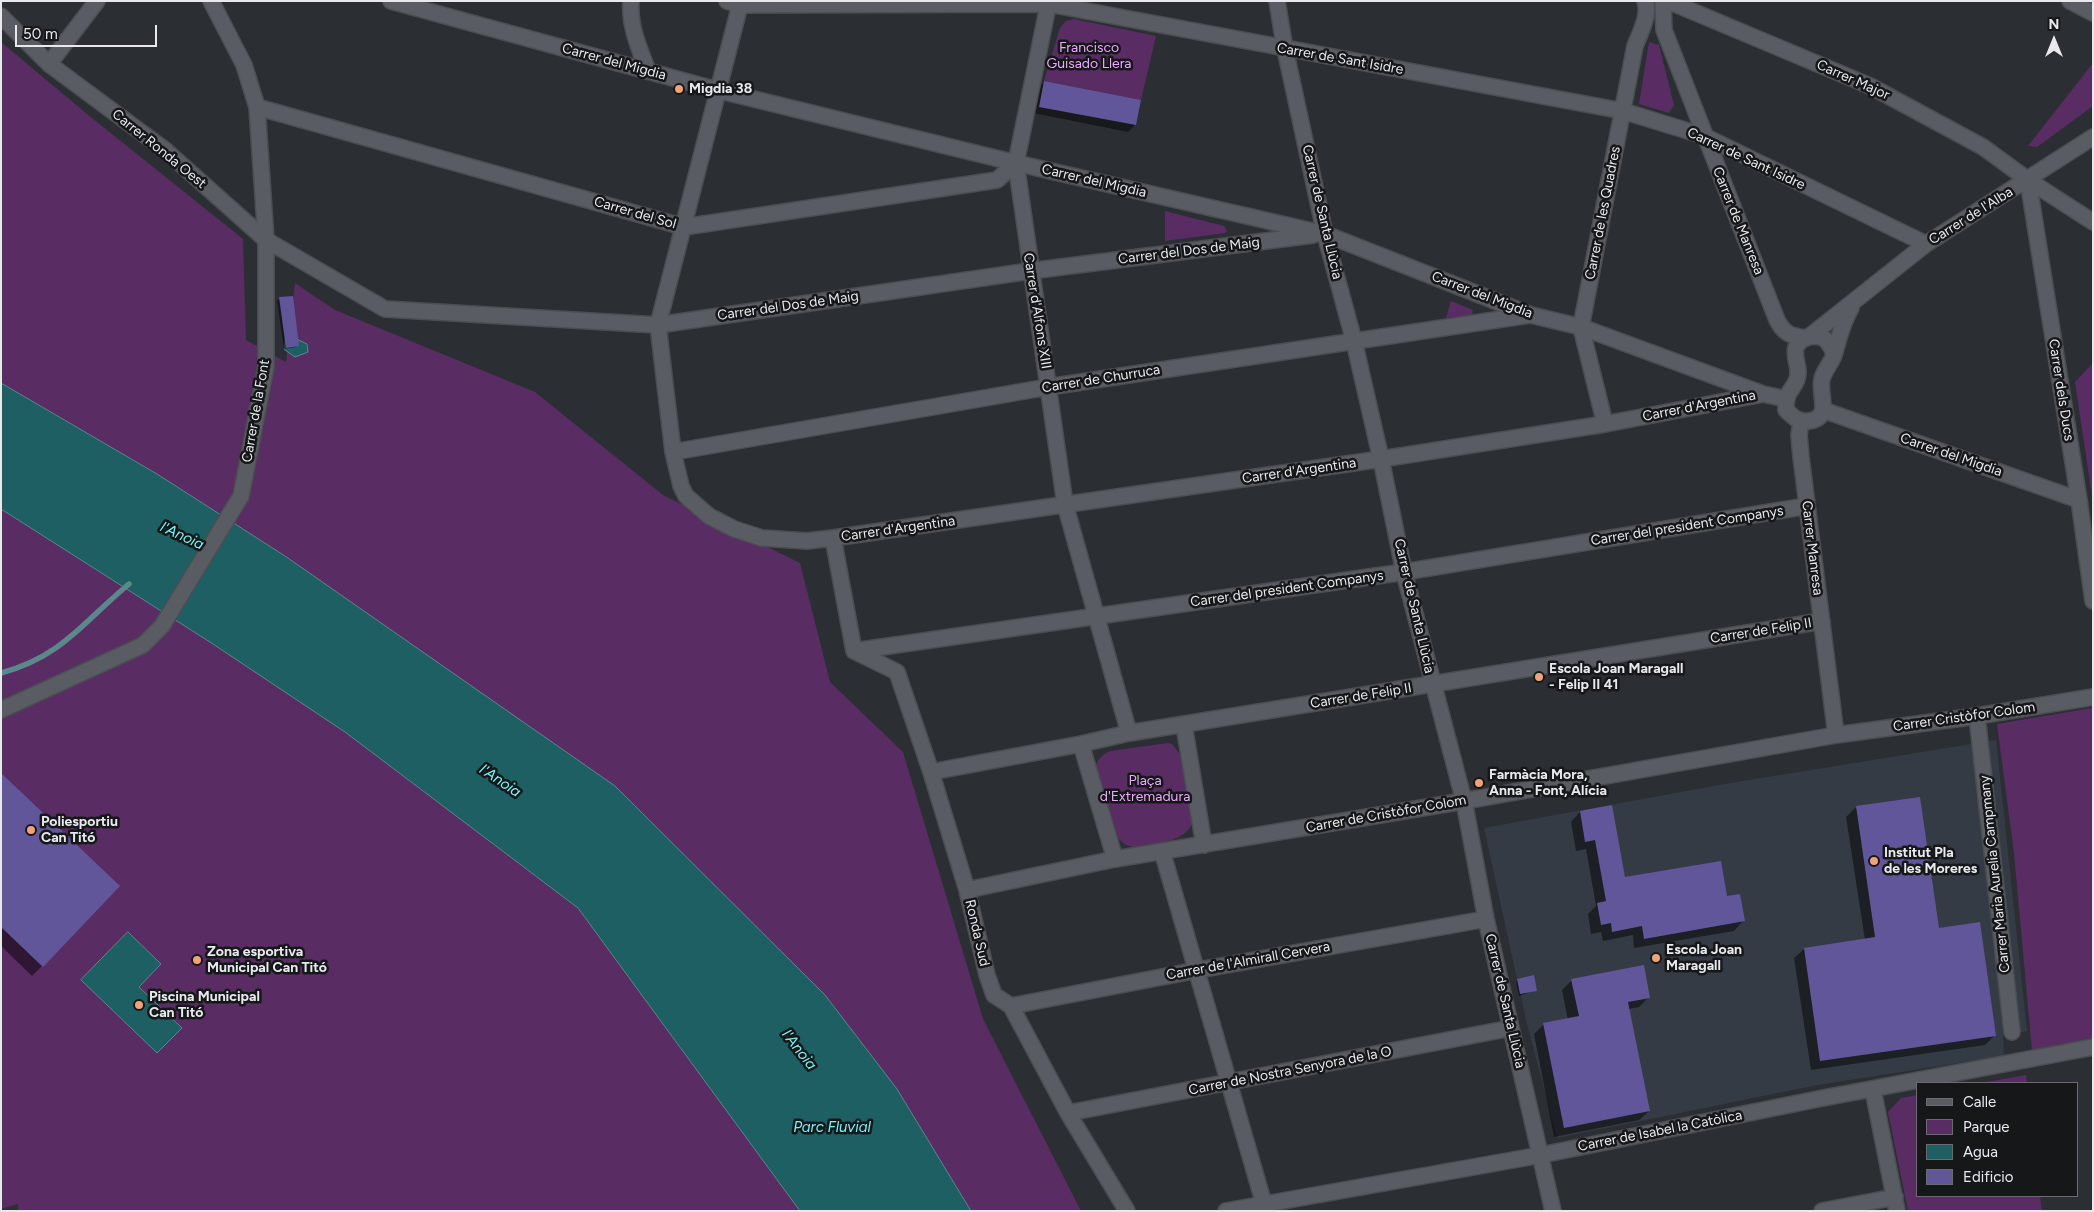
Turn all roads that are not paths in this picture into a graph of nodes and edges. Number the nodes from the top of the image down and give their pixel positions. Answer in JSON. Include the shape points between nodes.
{"nodes":[{"id":1,"x":97,"y":1,"type":"edge"},
{"id":2,"x":211,"y":1,"type":"edge"},
{"id":3,"x":390,"y":1,"type":"edge"},
{"id":4,"x":631,"y":1,"type":"edge"},
{"id":5,"x":1278,"y":1,"type":"edge"},
{"id":6,"x":1645,"y":1,"type":"edge"},
{"id":7,"x":1663,"y":1,"type":"edge"},
{"id":8,"x":1668,"y":1,"type":"edge"},
{"id":9,"x":2070,"y":1,"type":"edge"},
{"id":10,"x":736,"y":3,"type":"edge"},
{"id":11,"x":1049,"y":3,"type":"edge"},
{"id":12,"x":2093,"y":13,"type":"edge"},
{"id":13,"x":1,"y":16,"type":"edge"},
{"id":14,"x":1664,"y":30,"type":"junction"},
{"id":15,"x":1635,"y":46,"type":"junction"},
{"id":16,"x":1285,"y":49,"type":"junction"},
{"id":17,"x":49,"y":64,"type":"junction"},
{"id":18,"x":648,"y":71,"type":"junction"},
{"id":19,"x":718,"y":90,"type":"junction"},
{"id":20,"x":258,"y":106,"type":"junction"},
{"id":21,"x":1623,"y":111,"type":"junction"},
{"id":22,"x":1704,"y":136,"type":"junction"},
{"id":23,"x":2093,"y":136,"type":"edge"},
{"id":24,"x":1016,"y":163,"type":"junction"},
{"id":25,"x":2028,"y":180,"type":"junction"},
{"id":26,"x":2093,"y":222,"type":"edge"},
{"id":27,"x":684,"y":227,"type":"junction"},
{"id":28,"x":1325,"y":234,"type":"junction"},
{"id":29,"x":266,"y":240,"type":"junction"},
{"id":30,"x":1926,"y":244,"type":"junction"},
{"id":31,"x":1030,"y":271,"type":"junction"},
{"id":32,"x":1854,"y":302,"type":"junction"},
{"id":33,"x":1531,"y":314,"type":"junction"},
{"id":34,"x":658,"y":325,"type":"junction"},
{"id":35,"x":1580,"y":326,"type":"junction"},
{"id":36,"x":1808,"y":337,"type":"junction"},
{"id":37,"x":1354,"y":341,"type":"junction"},
{"id":38,"x":1834,"y":354,"type":"junction"},
{"id":39,"x":1048,"y":387,"type":"junction"},
{"id":40,"x":1763,"y":394,"type":"junction"},
{"id":41,"x":1786,"y":399,"type":"junction"},
{"id":42,"x":1823,"y":410,"type":"junction"},
{"id":43,"x":1801,"y":421,"type":"junction"},
{"id":44,"x":1604,"y":424,"type":"junction"},
{"id":45,"x":673,"y":452,"type":"junction"},
{"id":46,"x":1381,"y":459,"type":"junction"},
{"id":47,"x":2079,"y":500,"type":"junction"},
{"id":48,"x":1064,"y":504,"type":"junction"},
{"id":49,"x":1807,"y":506,"type":"junction"},
{"id":50,"x":833,"y":538,"type":"junction"},
{"id":51,"x":1404,"y":572,"type":"junction"},
{"id":52,"x":2093,"y":601,"type":"edge"},
{"id":53,"x":1096,"y":616,"type":"junction"},
{"id":54,"x":1822,"y":621,"type":"junction"},
{"id":55,"x":854,"y":651,"type":"junction"},
{"id":56,"x":1433,"y":685,"type":"junction"},
{"id":57,"x":2093,"y":697,"type":"edge"},
{"id":58,"x":1,"y":710,"type":"edge"},
{"id":59,"x":1977,"y":716,"type":"junction"},
{"id":60,"x":1184,"y":725,"type":"junction"},
{"id":61,"x":1129,"y":733,"type":"junction"},
{"id":62,"x":1836,"y":735,"type":"junction"},
{"id":63,"x":1081,"y":744,"type":"junction"},
{"id":64,"x":931,"y":772,"type":"junction"},
{"id":65,"x":1464,"y":801,"type":"junction"},
{"id":66,"x":1204,"y":844,"type":"junction"},
{"id":67,"x":1162,"y":850,"type":"junction"},
{"id":68,"x":1115,"y":859,"type":"junction"},
{"id":69,"x":967,"y":890,"type":"junction"},
{"id":70,"x":1486,"y":919,"type":"junction"},
{"id":71,"x":1198,"y":970,"type":"junction"},
{"id":72,"x":1011,"y":1006,"type":"junction"},
{"id":73,"x":1511,"y":1028,"type":"junction"},
{"id":74,"x":2012,"y":1032,"type":"dead end"},
{"id":75,"x":2093,"y":1047,"type":"edge"},
{"id":76,"x":1230,"y":1084,"type":"junction"},
{"id":77,"x":1873,"y":1090,"type":"junction"},
{"id":78,"x":1068,"y":1113,"type":"junction"},
{"id":79,"x":1541,"y":1155,"type":"junction"},
{"id":80,"x":1896,"y":1204,"type":"edge"},
{"id":81,"x":1265,"y":1207,"type":"edge"},
{"id":82,"x":1127,"y":1211,"type":"edge"},
{"id":83,"x":1226,"y":1211,"type":"edge"},
{"id":84,"x":1553,"y":1211,"type":"edge"},
{"id":85,"x":1822,"y":1211,"type":"edge"}],
"edges":[{"from":1,"to":17,"type":"street"},
{"from":2,"to":20,"type":"street","name":"Carrer de la Font","via":[[244,66]]},
{"from":3,"to":18,"type":"street","name":"Carrer del Migdia"},
{"from":4,"to":18,"type":"street","via":[[634,34]]},
{"from":5,"to":16,"type":"street","name":"Carrer de Santa Llùcia"},
{"from":6,"to":15,"type":"street","name":"Carrer de les Quadres","via":[[1644,21]]},
{"from":7,"to":14,"type":"street","name":"Carrer de Manresa"},
{"from":8,"to":25,"type":"street","name":"Carrer Major","via":[[1870,86],[1983,147]]},
{"from":9,"to":12,"type":"street"},
{"from":10,"to":11,"type":"street","name":"Carrer de Sant Isidre"},
{"from":10,"to":19,"type":"street"},
{"from":11,"to":16,"type":"street","name":"Carrer de Sant Isidre"},
{"from":11,"to":24,"type":"street","name":"Carrer d'Alfons XIII"},
{"from":13,"to":17,"type":"street","name":"Carrer Ronda Oest"},
{"from":14,"to":15,"type":"street","via":[[1650,31]]},
{"from":14,"to":22,"type":"street","name":"Carrer de Manresa"},
{"from":15,"to":21,"type":"street","name":"Carrer de les Quadres"},
{"from":16,"to":21,"type":"street","name":"Carrer de Sant Isidre"},
{"from":16,"to":28,"type":"street","name":"Carrer de Santa Llùcia"},
{"from":17,"to":29,"type":"street","name":"Carrer Ronda Oest","via":[[165,150]]},
{"from":18,"to":19,"type":"street","name":"Carrer del Migdia"},
{"from":19,"to":24,"type":"street","name":"Carrer del Migdia"},
{"from":19,"to":27,"type":"street"},
{"from":20,"to":27,"type":"street","name":"Carrer del Sol"},
{"from":20,"to":29,"type":"street","name":"Carrer de la Font"},
{"from":21,"to":22,"type":"street","name":"Carrer de Sant Isidre"},
{"from":21,"to":35,"type":"street","name":"Carrer de les Quadres"},
{"from":22,"to":30,"type":"street","name":"Carrer de Sant Isidre"},
{"from":22,"to":36,"type":"street","name":"Carrer de Manresa","via":[[1781,328],[1789,335]]},
{"from":23,"to":25,"type":"street","name":"Carrer de l'Alba"},
{"from":24,"to":27,"type":"street","name":"Carrer del Sol","via":[[997,180]]},
{"from":24,"to":28,"type":"street","name":"Carrer del Migdia"},
{"from":24,"to":31,"type":"street","name":"Carrer d'Alfons XIII"},
{"from":25,"to":26,"type":"street","name":"Carrer Major"},
{"from":25,"to":30,"type":"street","name":"Carrer de l'Alba"},
{"from":25,"to":47,"type":"street","name":"Carrer dels Ducs"},
{"from":27,"to":34,"type":"street"},
{"from":28,"to":31,"type":"street","name":"Carrer del Dos de Maig"},
{"from":28,"to":33,"type":"street","name":"Carrer del Migdia"},
{"from":28,"to":37,"type":"street","name":"Carrer de Santa Llùcia"},
{"from":29,"to":34,"type":"street","name":"Carrer del Dos de Maig","via":[[385,309]]},
{"from":29,"to":58,"type":"street","name":"Carrer de la Font","via":[[266,367],[239,500],[162,626],[143,645]]},
{"from":30,"to":32,"type":"street","name":"Carrer de l'Alba"},
{"from":31,"to":34,"type":"street","name":"Carrer del Dos de Maig"},
{"from":31,"to":39,"type":"street","name":"Carrer d'Alfons XIII"},
{"from":32,"to":36,"type":"street","name":"Carrer de l'Alba"},
{"from":32,"to":38,"type":"street","name":"Carrer de l'Alba","via":[[1838,334]]},
{"from":33,"to":35,"type":"street","name":"Carrer del Migdia"},
{"from":33,"to":37,"type":"street","name":"Carrer de Churruca"},
{"from":34,"to":45,"type":"street","name":"Carrer d'Argentina"},
{"from":35,"to":40,"type":"street","name":"Carrer del Migdia"},
{"from":35,"to":44,"type":"street","name":"Carrer de les Quadres"},
{"from":36,"to":38,"type":"street","name":"Carrer de Manresa","via":[[1824,338]]},
{"from":36,"to":41,"type":"street","via":[[1796,347],[1798,374]]},
{"from":37,"to":39,"type":"street","name":"Carrer de Churruca"},
{"from":37,"to":46,"type":"street","name":"Carrer de Santa Llùcia"},
{"from":38,"to":42,"type":"street","name":"Carrer de l'Alba","via":[[1821,382]]},
{"from":39,"to":45,"type":"street","name":"Carrer de Churruca"},
{"from":39,"to":48,"type":"street","name":"Carrer d'Alfons XIII"},
{"from":40,"to":41,"type":"street","name":"Carrer del Migdia"},
{"from":40,"to":44,"type":"street","name":"Carrer d'Argentina"},
{"from":41,"to":43,"type":"street","via":[[1786,410]]},
{"from":42,"to":43,"type":"street","via":[[1811,421]]},
{"from":42,"to":47,"type":"street","name":"Carrer del Migdia"},
{"from":43,"to":49,"type":"street","name":"Carrer Manresa","via":[[1800,457]]},
{"from":44,"to":46,"type":"street","name":"Carrer d'Argentina"},
{"from":45,"to":50,"type":"street","name":"Carrer d'Argentina","via":[[686,496],[709,516],[762,538],[807,541]]},
{"from":46,"to":48,"type":"street","name":"Carrer d'Argentina"},
{"from":46,"to":51,"type":"street","name":"Carrer de Santa Llùcia"},
{"from":47,"to":52,"type":"street","name":"Carrer dels Ducs"},
{"from":48,"to":50,"type":"street","name":"Carrer d'Argentina"},
{"from":48,"to":53,"type":"street","name":"Carrer d'Alfons XIII"},
{"from":49,"to":51,"type":"street","name":"Carrer del president Companys"},
{"from":49,"to":54,"type":"street","name":"Carrer Manresa"},
{"from":50,"to":55,"type":"street"},
{"from":51,"to":53,"type":"street","name":"Carrer del president Companys"},
{"from":51,"to":56,"type":"street","name":"Carrer de Santa Llùcia"},
{"from":53,"to":55,"type":"street","name":"Carrer del president Companys"},
{"from":53,"to":61,"type":"street","name":"Carrer d'Alfons XIII"},
{"from":54,"to":56,"type":"street","name":"Carrer de Felip II"},
{"from":54,"to":62,"type":"street","name":"Carrer Manresa"},
{"from":55,"to":64,"type":"street","name":"Ronda Sud","via":[[897,672]]},
{"from":56,"to":60,"type":"street","name":"Carrer de Felip II"},
{"from":56,"to":65,"type":"street","name":"Carrer de Santa Llùcia"},
{"from":57,"to":59,"type":"street","name":"Carrer Cristòfor Colom"},
{"from":59,"to":62,"type":"street","name":"Carrer Cristòfor Colom"},
{"from":59,"to":74,"type":"street","name":"Carrer Maria Aurelia Campmany"},
{"from":60,"to":61,"type":"street","name":"Carrer de Felip II"},
{"from":60,"to":66,"type":"street"},
{"from":61,"to":63,"type":"street","name":"Carrer de Felip II"},
{"from":62,"to":65,"type":"street","name":"Carrer de Cristòfor Colom"},
{"from":63,"to":64,"type":"street","name":"Carrer de Felip II"},
{"from":63,"to":68,"type":"street"},
{"from":64,"to":69,"type":"street","name":"Ronda Sud"},
{"from":65,"to":66,"type":"street","name":"Carrer de Cristòfor Colom"},
{"from":65,"to":70,"type":"street","name":"Carrer de Santa Llùcia"},
{"from":66,"to":67,"type":"street","name":"Carrer de Cristòfor Colom"},
{"from":67,"to":68,"type":"street","name":"Carrer de Cristòfor Colom"},
{"from":67,"to":71,"type":"street"},
{"from":68,"to":69,"type":"street","name":"Carrer de Cristòfor Colom"},
{"from":69,"to":72,"type":"street","name":"Ronda Sud","via":[[994,995]]},
{"from":70,"to":71,"type":"street","name":"Carrer de l'Almirall Cervera"},
{"from":70,"to":73,"type":"street","name":"Carrer de Santa Llùcia"},
{"from":71,"to":72,"type":"street","name":"Carrer de l'Almirall Cervera"},
{"from":71,"to":76,"type":"street"},
{"from":72,"to":78,"type":"street","name":"Ronda Sud"},
{"from":73,"to":76,"type":"street","name":"Carrer de Nostra Senyora de la O"},
{"from":73,"to":79,"type":"street","name":"Carrer de Santa Llùcia"},
{"from":75,"to":77,"type":"street","name":"Carrer de Isabel la Catòlica"},
{"from":76,"to":78,"type":"street","name":"Carrer de Nostra Senyora de la O"},
{"from":76,"to":81,"type":"street"},
{"from":77,"to":79,"type":"street","name":"Carrer de Isabel la Catòlica"},
{"from":77,"to":80,"type":"street"},
{"from":78,"to":82,"type":"street","name":"Ronda Sud"},
{"from":79,"to":81,"type":"street","name":"Carrer de Isabel la Catòlica"},
{"from":79,"to":84,"type":"street","name":"Carrer de Santa Llùcia"},
{"from":80,"to":85,"type":"street"},
{"from":81,"to":83,"type":"street","name":"Carrer de Isabel la Catòlica"}]}
